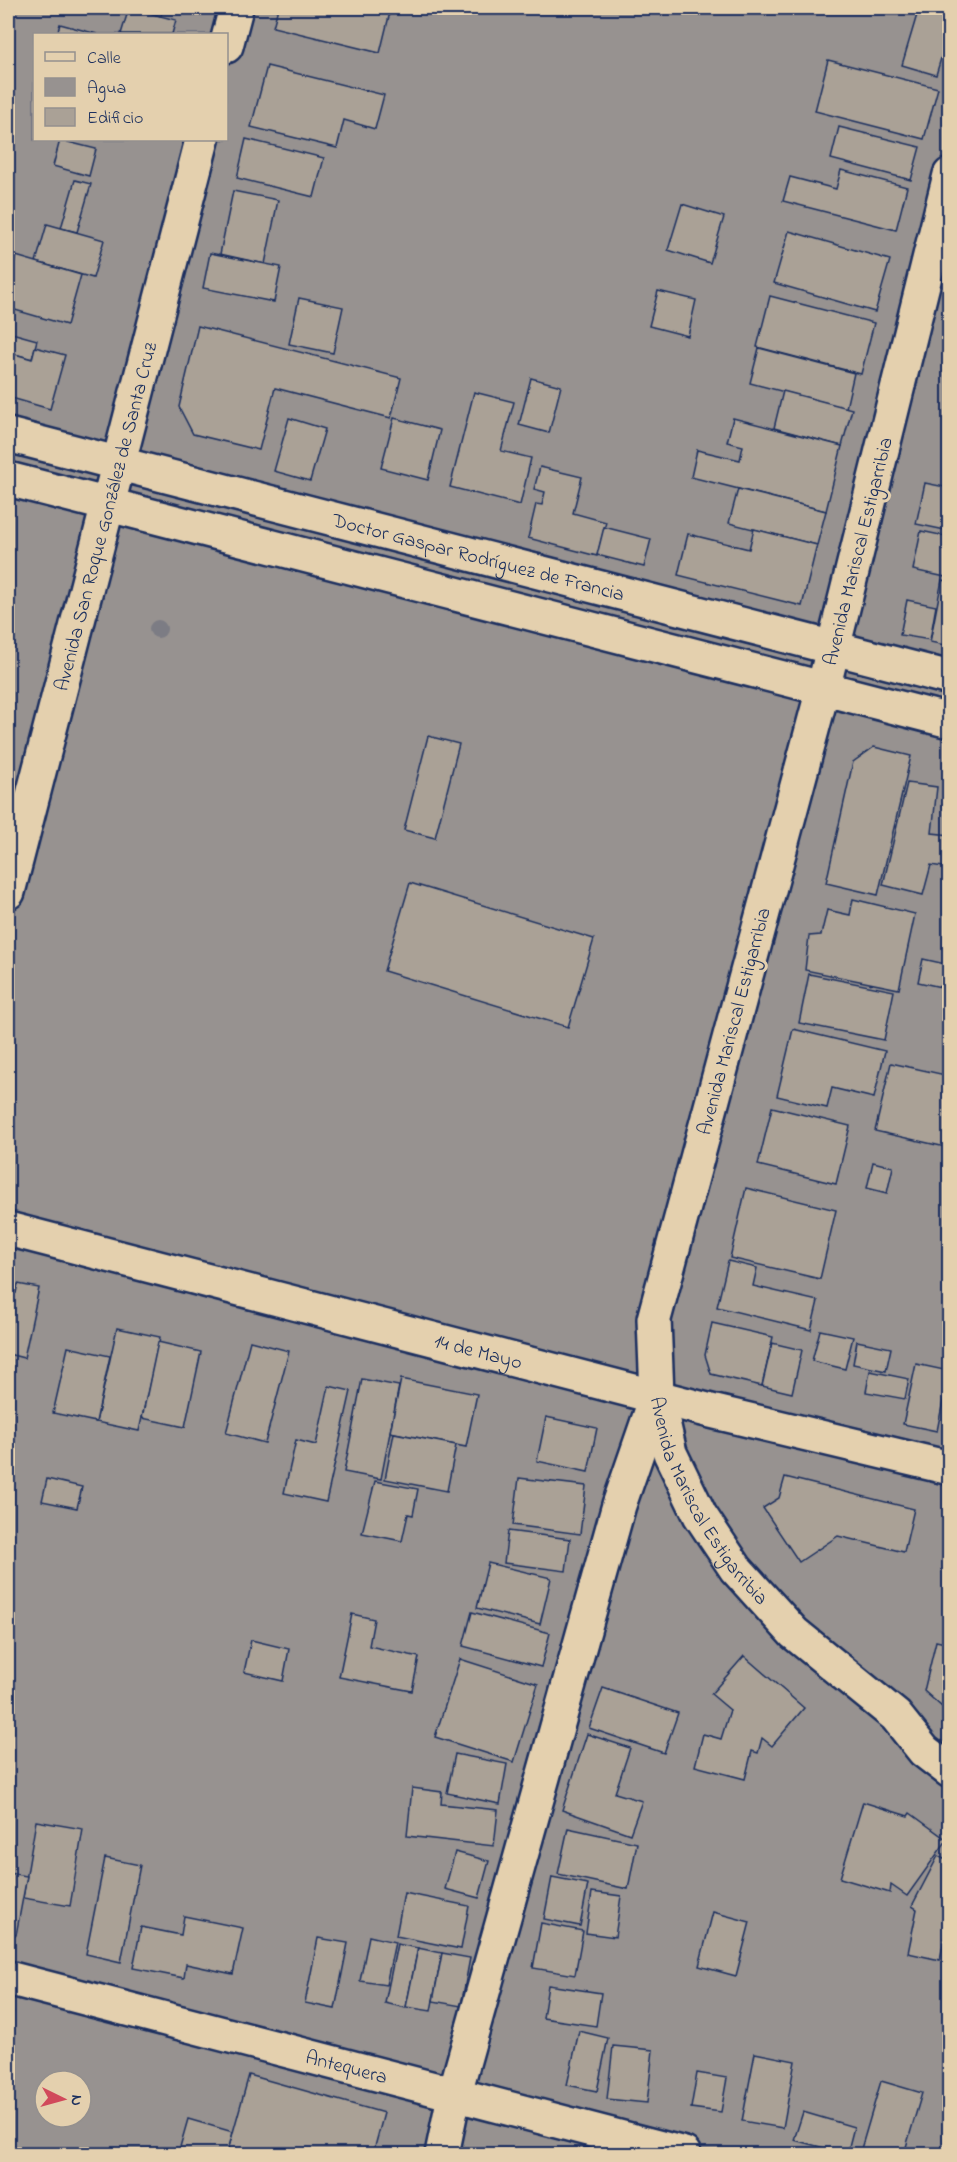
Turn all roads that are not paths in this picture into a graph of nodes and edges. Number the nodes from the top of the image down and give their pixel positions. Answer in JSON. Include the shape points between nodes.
{"nodes":[{"id":1,"x":236,"y":8,"type":"edge"},
{"id":2,"x":228,"y":38,"type":"edge"},
{"id":3,"x":202,"y":141,"type":"edge"},
{"id":4,"x":950,"y":175,"type":"edge"},
{"id":5,"x":8,"y":435,"type":"edge"},
{"id":6,"x":118,"y":465,"type":"junction"},
{"id":7,"x":8,"y":479,"type":"edge"},
{"id":8,"x":108,"y":507,"type":"junction"},
{"id":9,"x":833,"y":648,"type":"junction"},
{"id":10,"x":950,"y":678,"type":"edge"},
{"id":11,"x":823,"y":689,"type":"junction"},
{"id":12,"x":950,"y":721,"type":"edge"},
{"id":13,"x":8,"y":892,"type":"edge"},
{"id":14,"x":8,"y":1229,"type":"edge"},
{"id":15,"x":657,"y":1395,"type":"junction"},
{"id":16,"x":950,"y":1467,"type":"edge"},
{"id":17,"x":896,"y":1716,"type":"junction"},
{"id":18,"x":950,"y":1751,"type":"edge"},
{"id":19,"x":950,"y":1771,"type":"edge"},
{"id":20,"x":8,"y":1978,"type":"edge"},
{"id":21,"x":454,"y":2096,"type":"junction"},
{"id":22,"x":442,"y":2154,"type":"edge"},
{"id":23,"x":684,"y":2154,"type":"edge"}],
"edges":[{"from":1,"to":2,"type":"main road"},
{"from":3,"to":6,"type":"main road","name":"Avenida San Roque González de Santa Cruz"},
{"from":4,"to":9,"type":"main road","name":"Avenida Mariscal Estigarribia"},
{"from":5,"to":6,"type":"main road","name":"Doctor Gaspar Rodríguez de Francia"},
{"from":6,"to":8,"type":"main road","name":"Avenida San Roque González de Santa Cruz"},
{"from":6,"to":9,"type":"main road","name":"Doctor Gaspar Rodríguez de Francia"},
{"from":7,"to":8,"type":"main road"},
{"from":8,"to":11,"type":"main road"},
{"from":8,"to":13,"type":"main road","name":"Avenida San Roque González de Santa Cruz"},
{"from":9,"to":10,"type":"main road","name":"Doctor Gaspar Rodríguez de Francia"},
{"from":9,"to":11,"type":"main road","name":"Avenida Mariscal Estigarribia"},
{"from":11,"to":12,"type":"main road"},
{"from":11,"to":15,"type":"main road","name":"Avenida Mariscal Estigarribia","via":[[654,1319]]},
{"from":14,"to":15,"type":"main road","name":"14 de Mayo"},
{"from":15,"to":16,"type":"main road","name":"14 de Mayo"},
{"from":15,"to":17,"type":"main road","name":"Avenida Mariscal Estigarribia","via":[[670,1454],[700,1515],[736,1569],[794,1633]]},
{"from":15,"to":21,"type":"main road","via":[[619,1505]]},
{"from":17,"to":18,"type":"main road"},
{"from":17,"to":19,"type":"main road","name":"Avenida Mariscal Estigarribia","via":[[924,1751]]},
{"from":20,"to":21,"type":"main road","name":"Antequera"},
{"from":21,"to":22,"type":"main road"},
{"from":21,"to":23,"type":"main road","name":"Antequera"}]}
